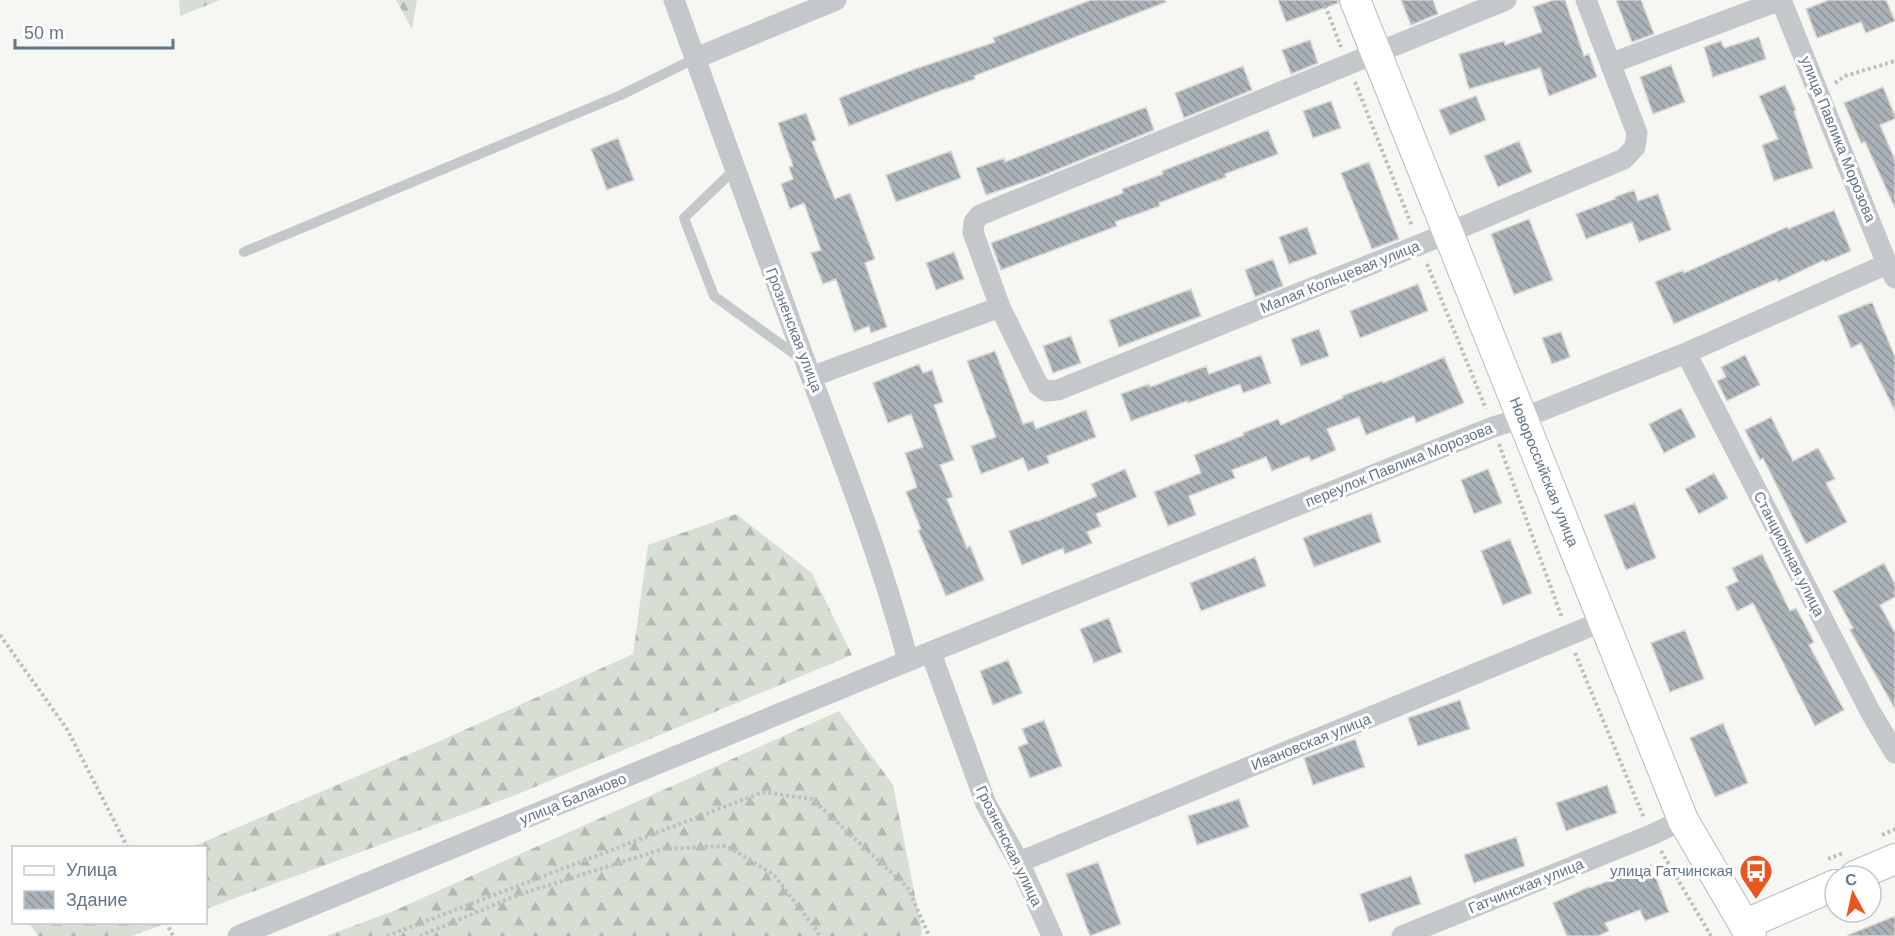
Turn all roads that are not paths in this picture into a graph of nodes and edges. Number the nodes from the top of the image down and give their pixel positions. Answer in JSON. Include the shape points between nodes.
{"nodes":[{"id":1,"x":674,"y":0,"type":"edge"},
{"id":2,"x":836,"y":0,"type":"edge"},
{"id":3,"x":1355,"y":0,"type":"edge"},
{"id":4,"x":1506,"y":0,"type":"edge"},
{"id":5,"x":1586,"y":0,"type":"edge"},
{"id":6,"x":1781,"y":0,"type":"edge"},
{"id":7,"x":1376,"y":52,"type":"junction"},
{"id":8,"x":696,"y":58,"type":"junction"},
{"id":9,"x":1612,"y":63,"type":"junction"},
{"id":10,"x":735,"y":168,"type":"junction"},
{"id":11,"x":1447,"y":233,"type":"junction"},
{"id":12,"x":244,"y":252,"type":"dead end"},
{"id":13,"x":1891,"y":271,"type":"edge"},
{"id":14,"x":1000,"y":307,"type":"junction"},
{"id":15,"x":1686,"y":353,"type":"junction"},
{"id":16,"x":808,"y":369,"type":"junction"},
{"id":17,"x":1522,"y":418,"type":"junction"},
{"id":18,"x":1603,"y":621,"type":"junction"},
{"id":19,"x":931,"y":653,"type":"junction"},
{"id":20,"x":908,"y":661,"type":"junction"},
{"id":21,"x":1895,"y":753,"type":"edge"},
{"id":22,"x":1683,"y":820,"type":"junction"},
{"id":23,"x":1019,"y":862,"type":"junction"},
{"id":24,"x":1823,"y":891,"type":"edge"},
{"id":25,"x":1747,"y":931,"type":"edge"},
{"id":26,"x":238,"y":936,"type":"edge"},
{"id":27,"x":1052,"y":936,"type":"edge"},
{"id":28,"x":1402,"y":936,"type":"edge"}],
"edges":[{"from":1,"to":8,"type":"street","name":"Грозненская улица"},
{"from":2,"to":8,"type":"street"},
{"from":3,"to":7,"type":"main road","name":"Новороссийская улица"},
{"from":4,"to":7,"type":"street","name":"Малая Кольцевая улица"},
{"from":5,"to":9,"type":"street","name":"Малая Кольцевая улица"},
{"from":6,"to":9,"type":"street"},
{"from":6,"to":13,"type":"street","name":"улица Павлика Морозова"},
{"from":7,"to":11,"type":"main road","name":"Новороссийская улица"},
{"from":7,"to":14,"type":"street","name":"Малая Кольцевая улица","via":[[980,215],[973,232]]},
{"from":8,"to":10,"type":"street","name":"Грозненская улица"},
{"from":8,"to":12,"type":"lane","via":[[621,95]]},
{"from":9,"to":11,"type":"street","name":"Малая Кольцевая улица","via":[[1637,133],[1635,147],[1624,159]]},
{"from":10,"to":16,"type":"street","name":"Грозненская улица"},
{"from":10,"to":16,"type":"lane","via":[[684,218],[714,296]]},
{"from":11,"to":14,"type":"street","name":"Малая Кольцевая улица","via":[[1058,390],[1046,391],[1038,385]]},
{"from":11,"to":17,"type":"main road","name":"Новороссийская улица"},
{"from":13,"to":15,"type":"street","name":"переулок Павлика Морозова"},
{"from":14,"to":16,"type":"street"},
{"from":15,"to":17,"type":"street","name":"переулок Павлика Морозова"},
{"from":15,"to":21,"type":"street","name":"Станционная улица"},
{"from":16,"to":20,"type":"street","name":"Грозненская улица","via":[[846,466]]},
{"from":17,"to":18,"type":"main road","name":"Новороссийская улица"},
{"from":17,"to":19,"type":"street","name":"переулок Павлика Морозова"},
{"from":18,"to":22,"type":"main road","name":"Новороссийская улица"},
{"from":18,"to":23,"type":"street","name":"Ивановская улица"},
{"from":19,"to":20,"type":"street","name":"переулок Павлика Морозова"},
{"from":19,"to":23,"type":"street","name":"Грозненская улица","via":[[986,804]]},
{"from":20,"to":26,"type":"street","name":"улица Баланово"},
{"from":22,"to":25,"type":"main road","name":"Новороссийская улица"},
{"from":22,"to":28,"type":"street","name":"Гатчинская улица"},
{"from":23,"to":27,"type":"street","name":"Грозненская улица"},
{"from":24,"to":25,"type":"main road"}]}
